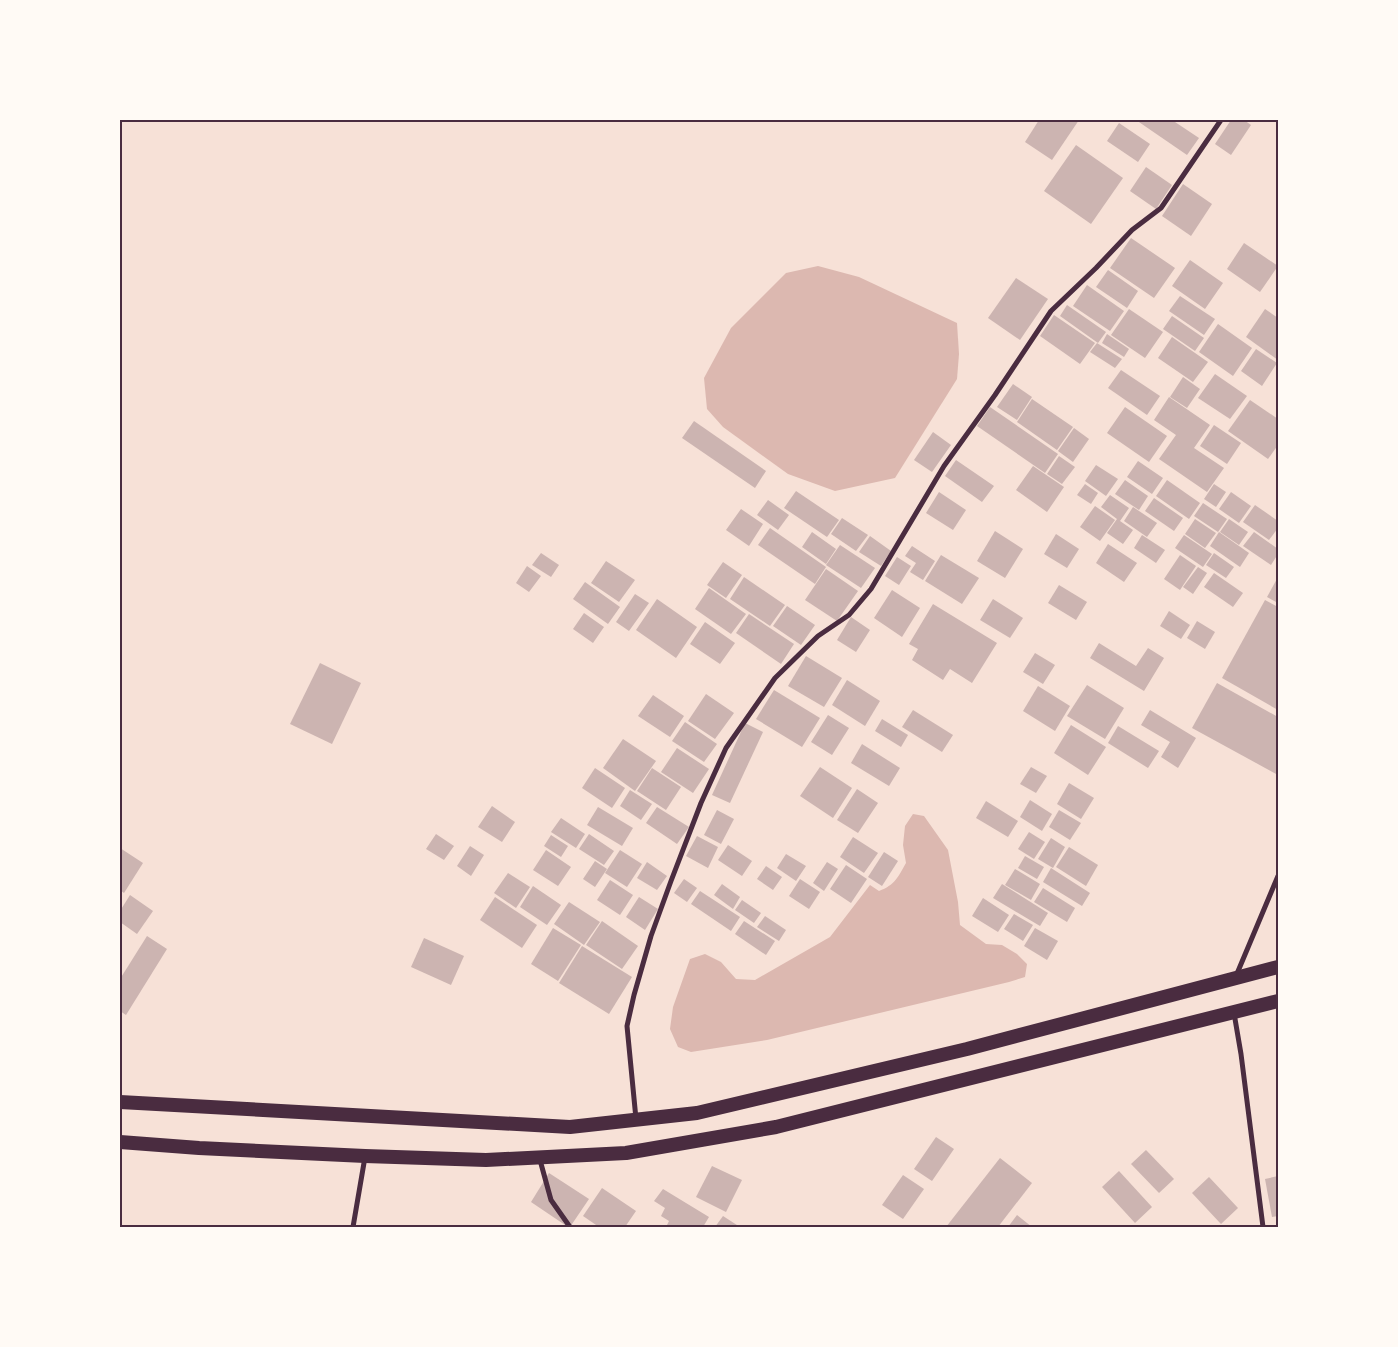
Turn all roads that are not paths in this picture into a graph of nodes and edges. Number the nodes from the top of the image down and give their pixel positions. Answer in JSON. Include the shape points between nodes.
{"nodes":[{"id":1,"x":1221,"y":120,"type":"edge"},
{"id":2,"x":1278,"y":876,"type":"edge"},
{"id":3,"x":1278,"y":967,"type":"edge"},
{"id":4,"x":1235,"y":978,"type":"junction"},
{"id":5,"x":1278,"y":1001,"type":"edge"},
{"id":6,"x":1234,"y":1013,"type":"junction"},
{"id":7,"x":120,"y":1102,"type":"edge"},
{"id":8,"x":636,"y":1120,"type":"junction"},
{"id":9,"x":120,"y":1142,"type":"edge"},
{"id":10,"x":365,"y":1156,"type":"junction"},
{"id":11,"x":539,"y":1157,"type":"junction"},
{"id":12,"x":353,"y":1227,"type":"edge"},
{"id":13,"x":570,"y":1227,"type":"edge"},
{"id":14,"x":1263,"y":1227,"type":"edge"}],
"edges":[{"from":1,"to":8,"type":"street","via":[[1161,208],[1132,230],[1052,311],[944,466],[871,590],[849,615],[818,636],[775,678],[726,748],[671,881],[634,995],[627,1026]]},
{"from":2,"to":4,"type":"street"},
{"from":3,"to":4,"type":"highway"},
{"from":4,"to":8,"type":"highway","via":[[967,1049],[697,1114]]},
{"from":5,"to":6,"type":"highway"},
{"from":6,"to":11,"type":"highway","via":[[776,1126],[626,1153]]},
{"from":6,"to":14,"type":"street"},
{"from":7,"to":8,"type":"highway","via":[[570,1127]]},
{"from":9,"to":10,"type":"highway"},
{"from":10,"to":11,"type":"highway","via":[[486,1160]]},
{"from":10,"to":12,"type":"street"},
{"from":11,"to":13,"type":"street","via":[[550,1200]]}]}
